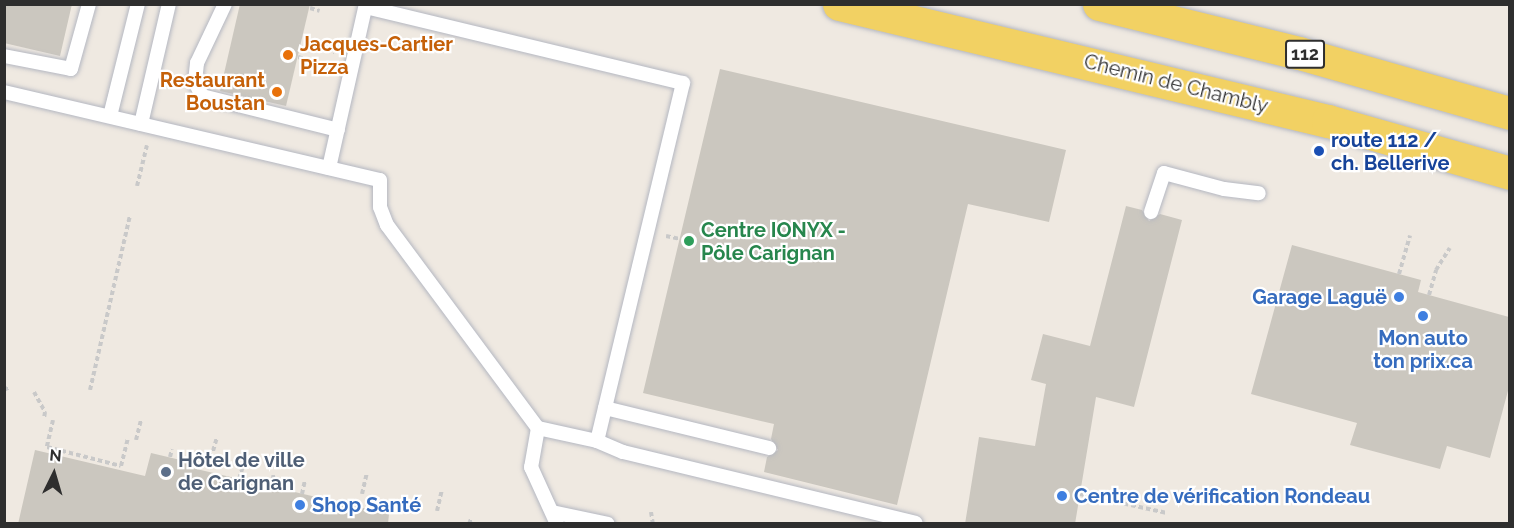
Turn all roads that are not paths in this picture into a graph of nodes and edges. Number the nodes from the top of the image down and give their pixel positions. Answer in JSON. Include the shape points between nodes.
{"nodes":[{"id":1,"x":89,"y":4,"type":"edge"},
{"id":2,"x":138,"y":4,"type":"edge"},
{"id":3,"x":169,"y":4,"type":"edge"},
{"id":4,"x":225,"y":4,"type":"edge"},
{"id":5,"x":839,"y":4,"type":"edge"},
{"id":6,"x":1099,"y":4,"type":"edge"},
{"id":7,"x":366,"y":6,"type":"edge"},
{"id":8,"x":4,"y":56,"type":"edge"},
{"id":9,"x":4,"y":92,"type":"edge"},
{"id":10,"x":1509,"y":113,"type":"edge"},
{"id":11,"x":110,"y":116,"type":"junction"},
{"id":12,"x":141,"y":124,"type":"junction"},
{"id":13,"x":338,"y":130,"type":"junction"},
{"id":14,"x":329,"y":168,"type":"junction"},
{"id":15,"x":1509,"y":173,"type":"edge"},
{"id":16,"x":1259,"y":194,"type":"dead end"},
{"id":17,"x":1151,"y":212,"type":"dead end"},
{"id":18,"x":605,"y":408,"type":"junction"},
{"id":19,"x":538,"y":428,"type":"junction"},
{"id":20,"x":597,"y":441,"type":"junction"},
{"id":21,"x":769,"y":448,"type":"dead end"},
{"id":22,"x":554,"y":518,"type":"edge"},
{"id":23,"x":916,"y":523,"type":"edge"},
{"id":24,"x":608,"y":524,"type":"edge"}],
"edges":[{"from":1,"to":8,"type":"lane","via":[[71,69]]},
{"from":2,"to":11,"type":"lane"},
{"from":3,"to":12,"type":"lane"},
{"from":4,"to":13,"type":"lane","via":[[196,63],[195,82],[202,96]]},
{"from":5,"to":15,"type":"main road","name":"Chemin de Chambly","via":[[1328,121]]},
{"from":6,"to":10,"type":"main road","number":"112","via":[[1299,52]]},
{"from":7,"to":13,"type":"lane"},
{"from":7,"to":18,"type":"lane","via":[[683,83]]},
{"from":9,"to":11,"type":"lane"},
{"from":11,"to":12,"type":"lane"},
{"from":12,"to":14,"type":"lane"},
{"from":13,"to":14,"type":"lane"},
{"from":14,"to":19,"type":"lane","via":[[380,180],[380,207],[387,225]]},
{"from":16,"to":17,"type":"lane","via":[[1164,173]]},
{"from":18,"to":20,"type":"lane"},
{"from":18,"to":21,"type":"lane"},
{"from":19,"to":20,"type":"lane"},
{"from":19,"to":22,"type":"lane","via":[[531,467]]},
{"from":20,"to":23,"type":"lane","via":[[623,452]]},
{"from":22,"to":24,"type":"lane"}]}
